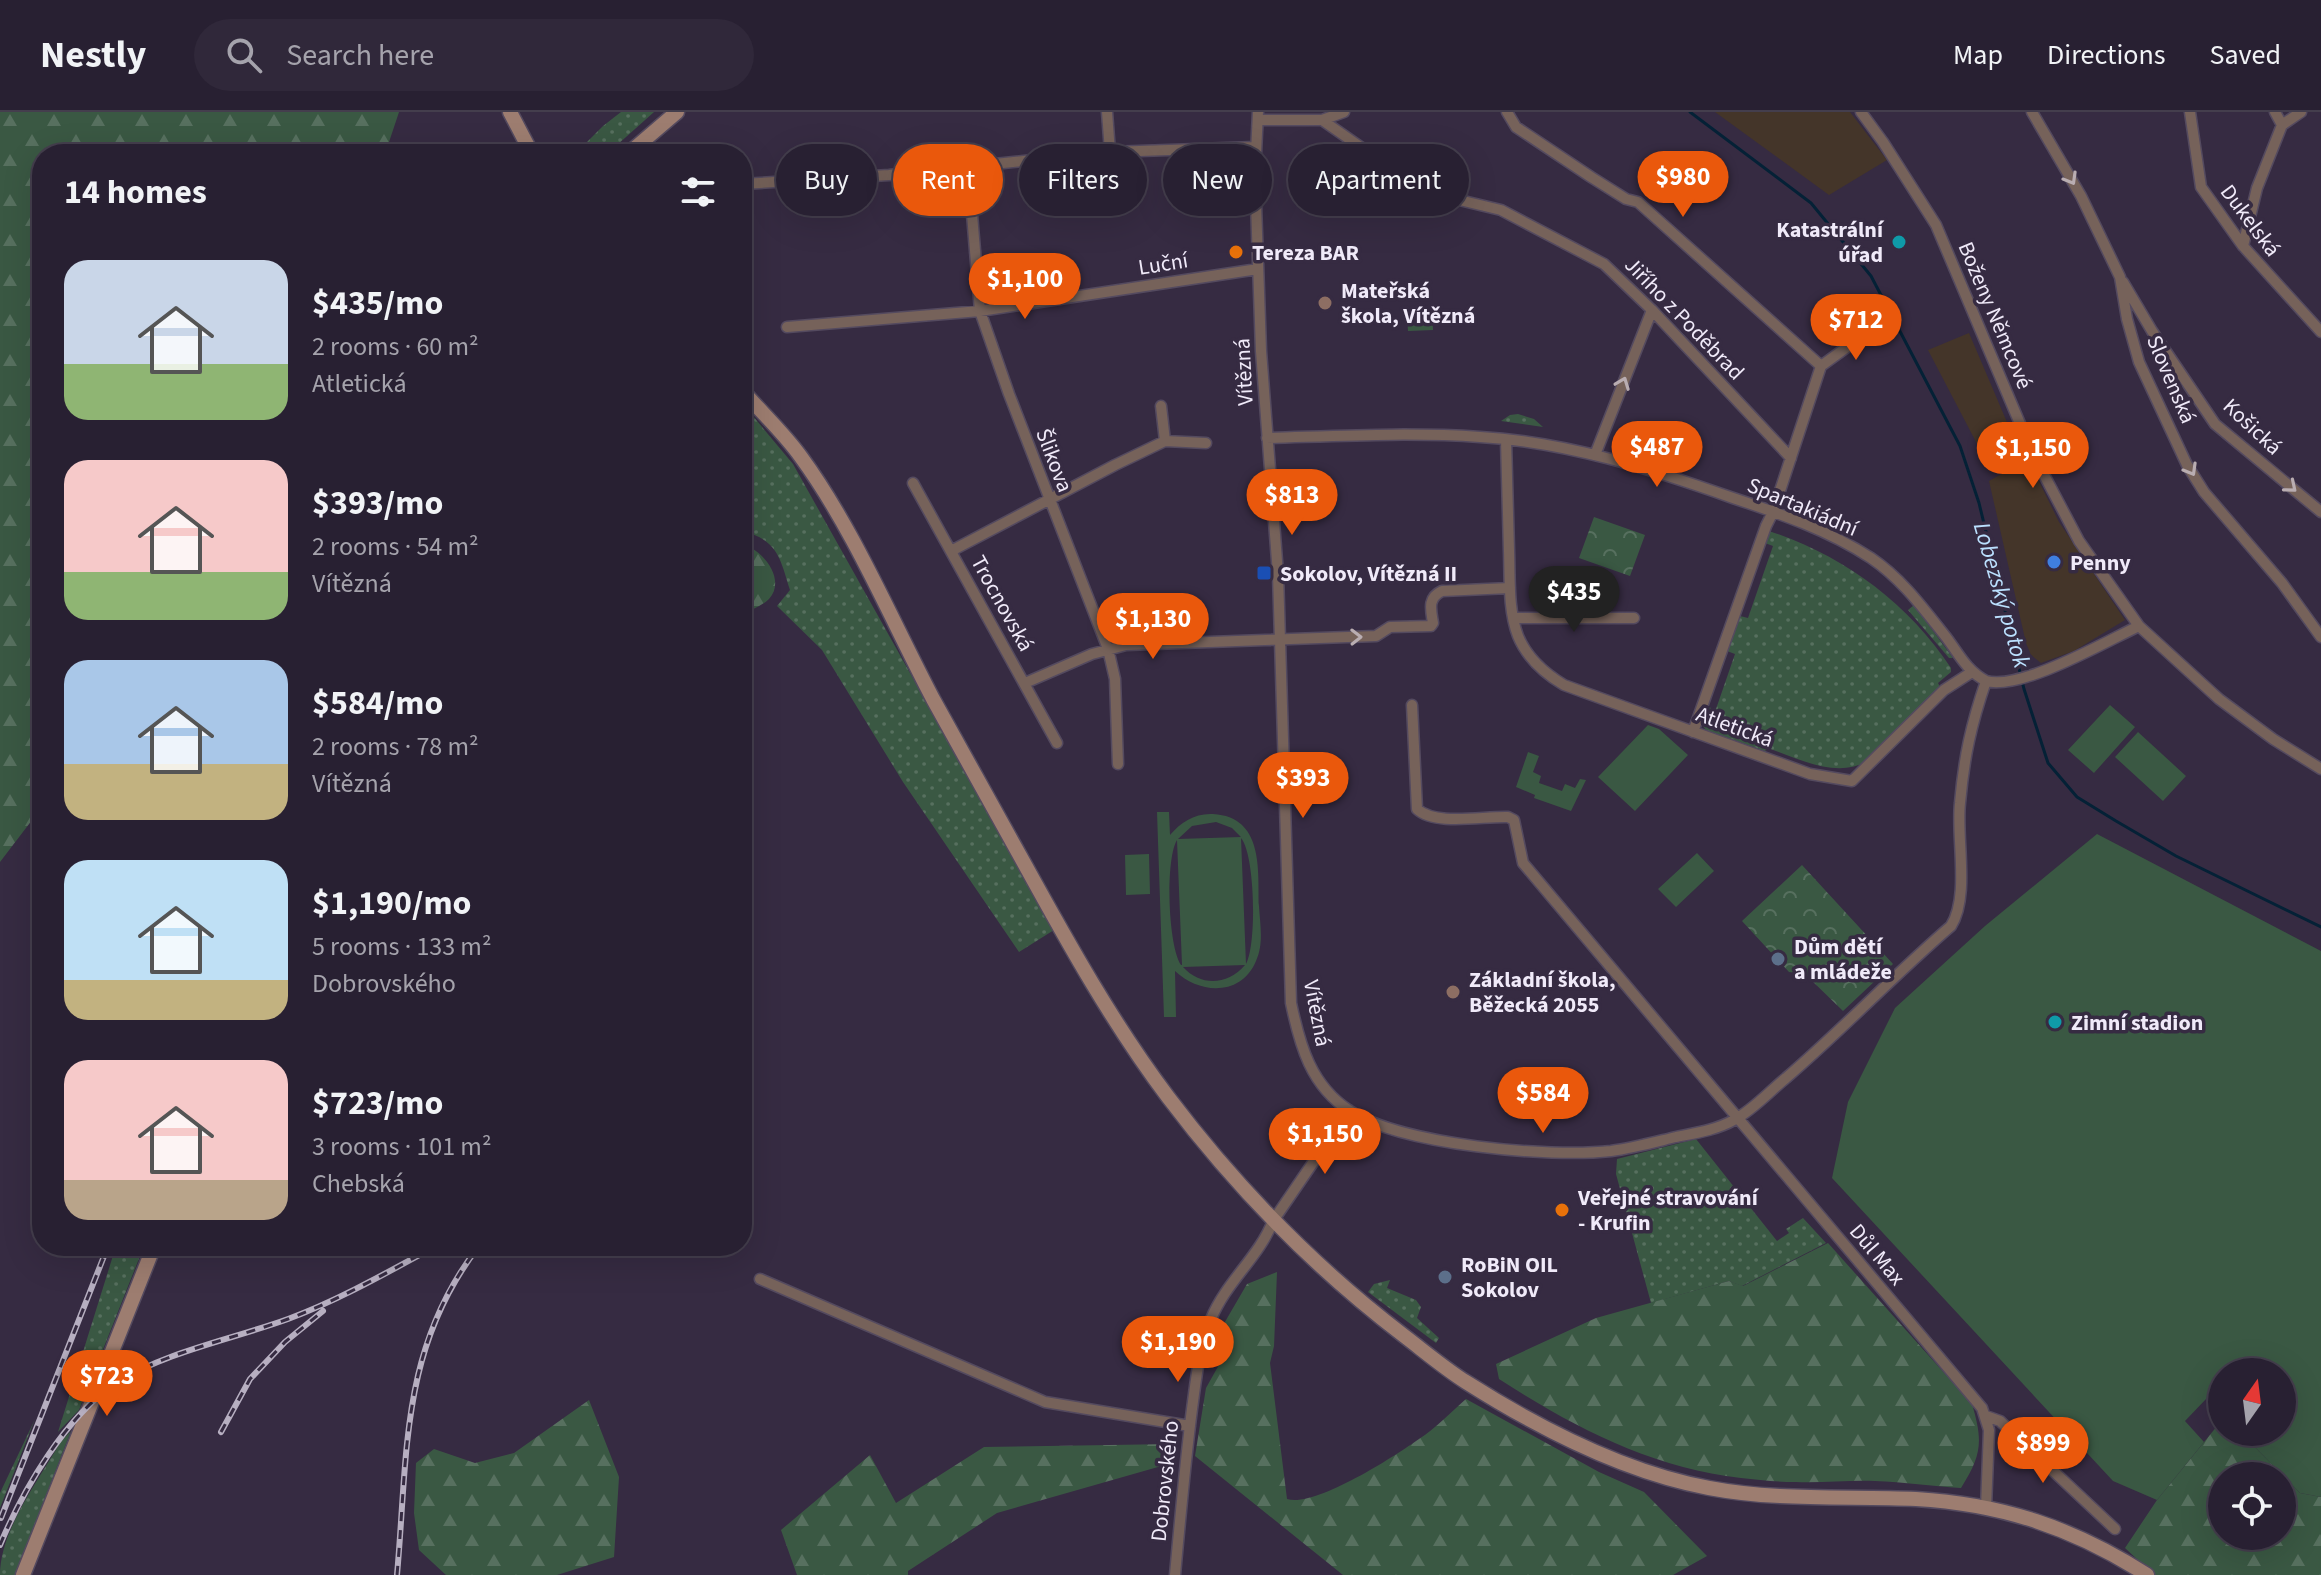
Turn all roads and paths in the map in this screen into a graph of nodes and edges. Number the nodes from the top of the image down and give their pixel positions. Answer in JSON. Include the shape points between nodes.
{"nodes":[{"id":1,"x":510,"y":112,"type":"edge"},
{"id":2,"x":677,"y":112,"type":"edge"},
{"id":3,"x":1107,"y":112,"type":"edge"},
{"id":4,"x":1344,"y":112,"type":"edge"},
{"id":5,"x":1507,"y":112,"type":"edge"},
{"id":6,"x":1861,"y":112,"type":"edge"},
{"id":7,"x":2032,"y":112,"type":"edge"},
{"id":8,"x":2190,"y":112,"type":"edge"},
{"id":9,"x":2275,"y":112,"type":"edge"},
{"id":10,"x":2301,"y":112,"type":"edge"},
{"id":11,"x":1258,"y":116,"type":"edge"},
{"id":12,"x":1322,"y":120,"type":"junction"},
{"id":13,"x":2282,"y":125,"type":"junction"},
{"id":14,"x":527,"y":144,"type":"edge"},
{"id":15,"x":640,"y":144,"type":"edge"},
{"id":16,"x":1109,"y":144,"type":"edge"},
{"id":17,"x":1256,"y":144,"type":"edge"},
{"id":18,"x":893,"y":175,"type":"edge"},
{"id":19,"x":752,"y":183,"type":"edge"},
{"id":20,"x":972,"y":216,"type":"edge"},
{"id":21,"x":1257,"y":216,"type":"edge"},
{"id":22,"x":2243,"y":246,"type":"junction"},
{"id":23,"x":1258,"y":269,"type":"junction"},
{"id":24,"x":2120,"y":277,"type":"junction"},
{"id":25,"x":1652,"y":310,"type":"junction"},
{"id":26,"x":980,"y":311,"type":"junction"},
{"id":27,"x":787,"y":327,"type":"dead end"},
{"id":28,"x":1872,"y":329,"type":"dead end"},
{"id":29,"x":2321,"y":332,"type":"edge"},
{"id":30,"x":1821,"y":366,"type":"junction"},
{"id":31,"x":752,"y":401,"type":"edge"},
{"id":32,"x":1161,"y":406,"type":"dead end"},
{"id":33,"x":1267,"y":438,"type":"junction"},
{"id":34,"x":1506,"y":440,"type":"junction"},
{"id":35,"x":1165,"y":441,"type":"junction"},
{"id":36,"x":1206,"y":443,"type":"dead end"},
{"id":37,"x":1595,"y":455,"type":"junction"},
{"id":38,"x":1791,"y":458,"type":"junction"},
{"id":39,"x":913,"y":483,"type":"dead end"},
{"id":40,"x":1049,"y":499,"type":"junction"},
{"id":41,"x":1773,"y":512,"type":"junction"},
{"id":42,"x":2321,"y":512,"type":"edge"},
{"id":43,"x":951,"y":551,"type":"junction"},
{"id":44,"x":1510,"y":588,"type":"junction"},
{"id":45,"x":1514,"y":618,"type":"junction"},
{"id":46,"x":1634,"y":618,"type":"dead end"},
{"id":47,"x":2139,"y":626,"type":"junction"},
{"id":48,"x":2321,"y":637,"type":"edge"},
{"id":49,"x":1278,"y":639,"type":"junction"},
{"id":50,"x":1108,"y":649,"type":"junction"},
{"id":51,"x":1972,"y":672,"type":"junction"},
{"id":52,"x":1986,"y":681,"type":"junction"},
{"id":53,"x":1025,"y":683,"type":"junction"},
{"id":54,"x":1412,"y":705,"type":"dead end"},
{"id":55,"x":1693,"y":732,"type":"junction"},
{"id":56,"x":1057,"y":743,"type":"dead end"},
{"id":57,"x":1118,"y":764,"type":"dead end"},
{"id":58,"x":2321,"y":769,"type":"edge"},
{"id":59,"x":1349,"y":1110,"type":"junction"},
{"id":60,"x":1738,"y":1118,"type":"junction"},
{"id":61,"x":1273,"y":1221,"type":"junction"},
{"id":62,"x":150,"y":1256,"type":"edge"},
{"id":63,"x":760,"y":1279,"type":"dead end"},
{"id":64,"x":1986,"y":1416,"type":"junction"},
{"id":65,"x":1190,"y":1426,"type":"junction"},
{"id":66,"x":1986,"y":1508,"type":"junction"},
{"id":67,"x":2115,"y":1529,"type":"dead end"},
{"id":68,"x":23,"y":1575,"type":"edge"},
{"id":69,"x":1175,"y":1575,"type":"edge"},
{"id":70,"x":2147,"y":1575,"type":"edge"}],
"edges":[{"from":1,"to":14,"type":"main road"},
{"from":2,"to":15,"type":"main road"},
{"from":3,"to":16,"type":"street"},
{"from":4,"to":12,"type":"street"},
{"from":5,"to":30,"type":"street","via":[[1516,127],[1638,202]]},
{"from":6,"to":47,"type":"street","name":"Boženy Němcové","via":[[1936,225],[2032,452],[2079,541]]},
{"from":7,"to":24,"type":"street","name":"Slovenská","one_way":true},
{"from":8,"to":22,"type":"street","name":"Dukelská","via":[[2201,187]]},
{"from":9,"to":13,"type":"street"},
{"from":10,"to":13,"type":"street"},
{"from":11,"to":12,"type":"street"},
{"from":11,"to":17,"type":"street","name":"Vítězná"},
{"from":12,"to":25,"type":"street","name":"Jiřího z Poděbrad","via":[[1430,193],[1501,210],[1598,260]]},
{"from":13,"to":22,"type":"street","via":[[2257,188]]},
{"from":18,"to":19,"type":"street"},
{"from":20,"to":26,"type":"street","name":"Šlikova"},
{"from":21,"to":23,"type":"street","name":"Vítězná"},
{"from":22,"to":29,"type":"street","name":"Dukelská"},
{"from":23,"to":26,"type":"street","name":"Luční"},
{"from":23,"to":33,"type":"street","name":"Vítězná"},
{"from":24,"to":42,"type":"street","name":"Košická","one_way":true,"via":[[2215,424]]},
{"from":24,"to":48,"type":"street","name":"Slovenská","one_way":true,"via":[[2139,362],[2187,465]]},
{"from":37,"to":25,"type":"street","one_way":true},
{"from":25,"to":38,"type":"street","name":"Jiřího z Poděbrad"},
{"from":26,"to":27,"type":"street","name":"Luční"},
{"from":26,"to":40,"type":"street","name":"Šlikova"},
{"from":28,"to":30,"type":"street"},
{"from":30,"to":38,"type":"street"},
{"from":31,"to":61,"type":"main road","via":[[800,456],[846,531],[1075,955],[1166,1095]]},
{"from":32,"to":35,"type":"street"},
{"from":33,"to":34,"type":"street","name":"Spartakiádní"},
{"from":33,"to":49,"type":"street","name":"Vítězná"},
{"from":34,"to":37,"type":"street","name":"Spartakiádní"},
{"from":34,"to":44,"type":"street","name":"Atletická"},
{"from":35,"to":36,"type":"street"},
{"from":35,"to":40,"type":"street"},
{"from":37,"to":41,"type":"street","name":"Spartakiádní"},
{"from":38,"to":41,"type":"street"},
{"from":39,"to":43,"type":"street","name":"Trocnovská"},
{"from":40,"to":43,"type":"street"},
{"from":40,"to":50,"type":"street","name":"Šlikova"},
{"from":41,"to":51,"type":"street","name":"Spartakiádní","via":[[1840,539],[1892,574]]},
{"from":41,"to":55,"type":"street"},
{"from":43,"to":53,"type":"street","name":"Trocnovská"},
{"from":44,"to":45,"type":"street","name":"Atletická"},
{"from":49,"to":44,"type":"street","one_way":true,"via":[[1376,636],[1390,627],[1431,626],[1433,596],[1442,591]]},
{"from":45,"to":46,"type":"street"},
{"from":45,"to":55,"type":"street","name":"Atletická","via":[[1526,652],[1554,679]]},
{"from":47,"to":52,"type":"street","via":[[2033,674],[1998,684]]},
{"from":47,"to":58,"type":"street","name":"Boženy Němcové","via":[[2219,699]]},
{"from":49,"to":50,"type":"street"},
{"from":49,"to":59,"type":"street","name":"Vítězná","via":[[1291,1003],[1310,1069]]},
{"from":50,"to":53,"type":"street"},
{"from":50,"to":57,"type":"street","name":"Šlikova","via":[[1115,679]]},
{"from":51,"to":52,"type":"street","name":"Spartakiádní"},
{"from":51,"to":55,"type":"street","name":"Atletická","via":[[1944,690],[1852,781],[1810,774]]},
{"from":52,"to":60,"type":"street","via":[[1966,743],[1959,807],[1959,902],[1951,926]]},
{"from":53,"to":56,"type":"street","name":"Trocnovská"},
{"from":54,"to":60,"type":"street","via":[[1417,809],[1437,819],[1514,820],[1523,863]]},
{"from":59,"to":60,"type":"street","name":"Vítězná","via":[[1407,1133],[1559,1153],[1620,1150]]},
{"from":59,"to":61,"type":"street","name":"Dobrovského"},
{"from":60,"to":64,"type":"street","name":"Důl Max"},
{"from":61,"to":65,"type":"street","name":"Dobrovského","via":[[1266,1240],[1209,1322]]},
{"from":61,"to":66,"type":"main road","via":[[1346,1291],[1464,1381],[1607,1457],[1672,1479],[1734,1491]]},
{"from":62,"to":68,"type":"main road"},
{"from":63,"to":65,"type":"street","via":[[1045,1402]]},
{"from":64,"to":66,"type":"street"},
{"from":64,"to":67,"type":"street","name":"Důl Max","via":[[2000,1421]]},
{"from":65,"to":69,"type":"street","name":"Dobrovského"},
{"from":66,"to":70,"type":"main road","via":[[2053,1526],[2106,1549]]}]}
